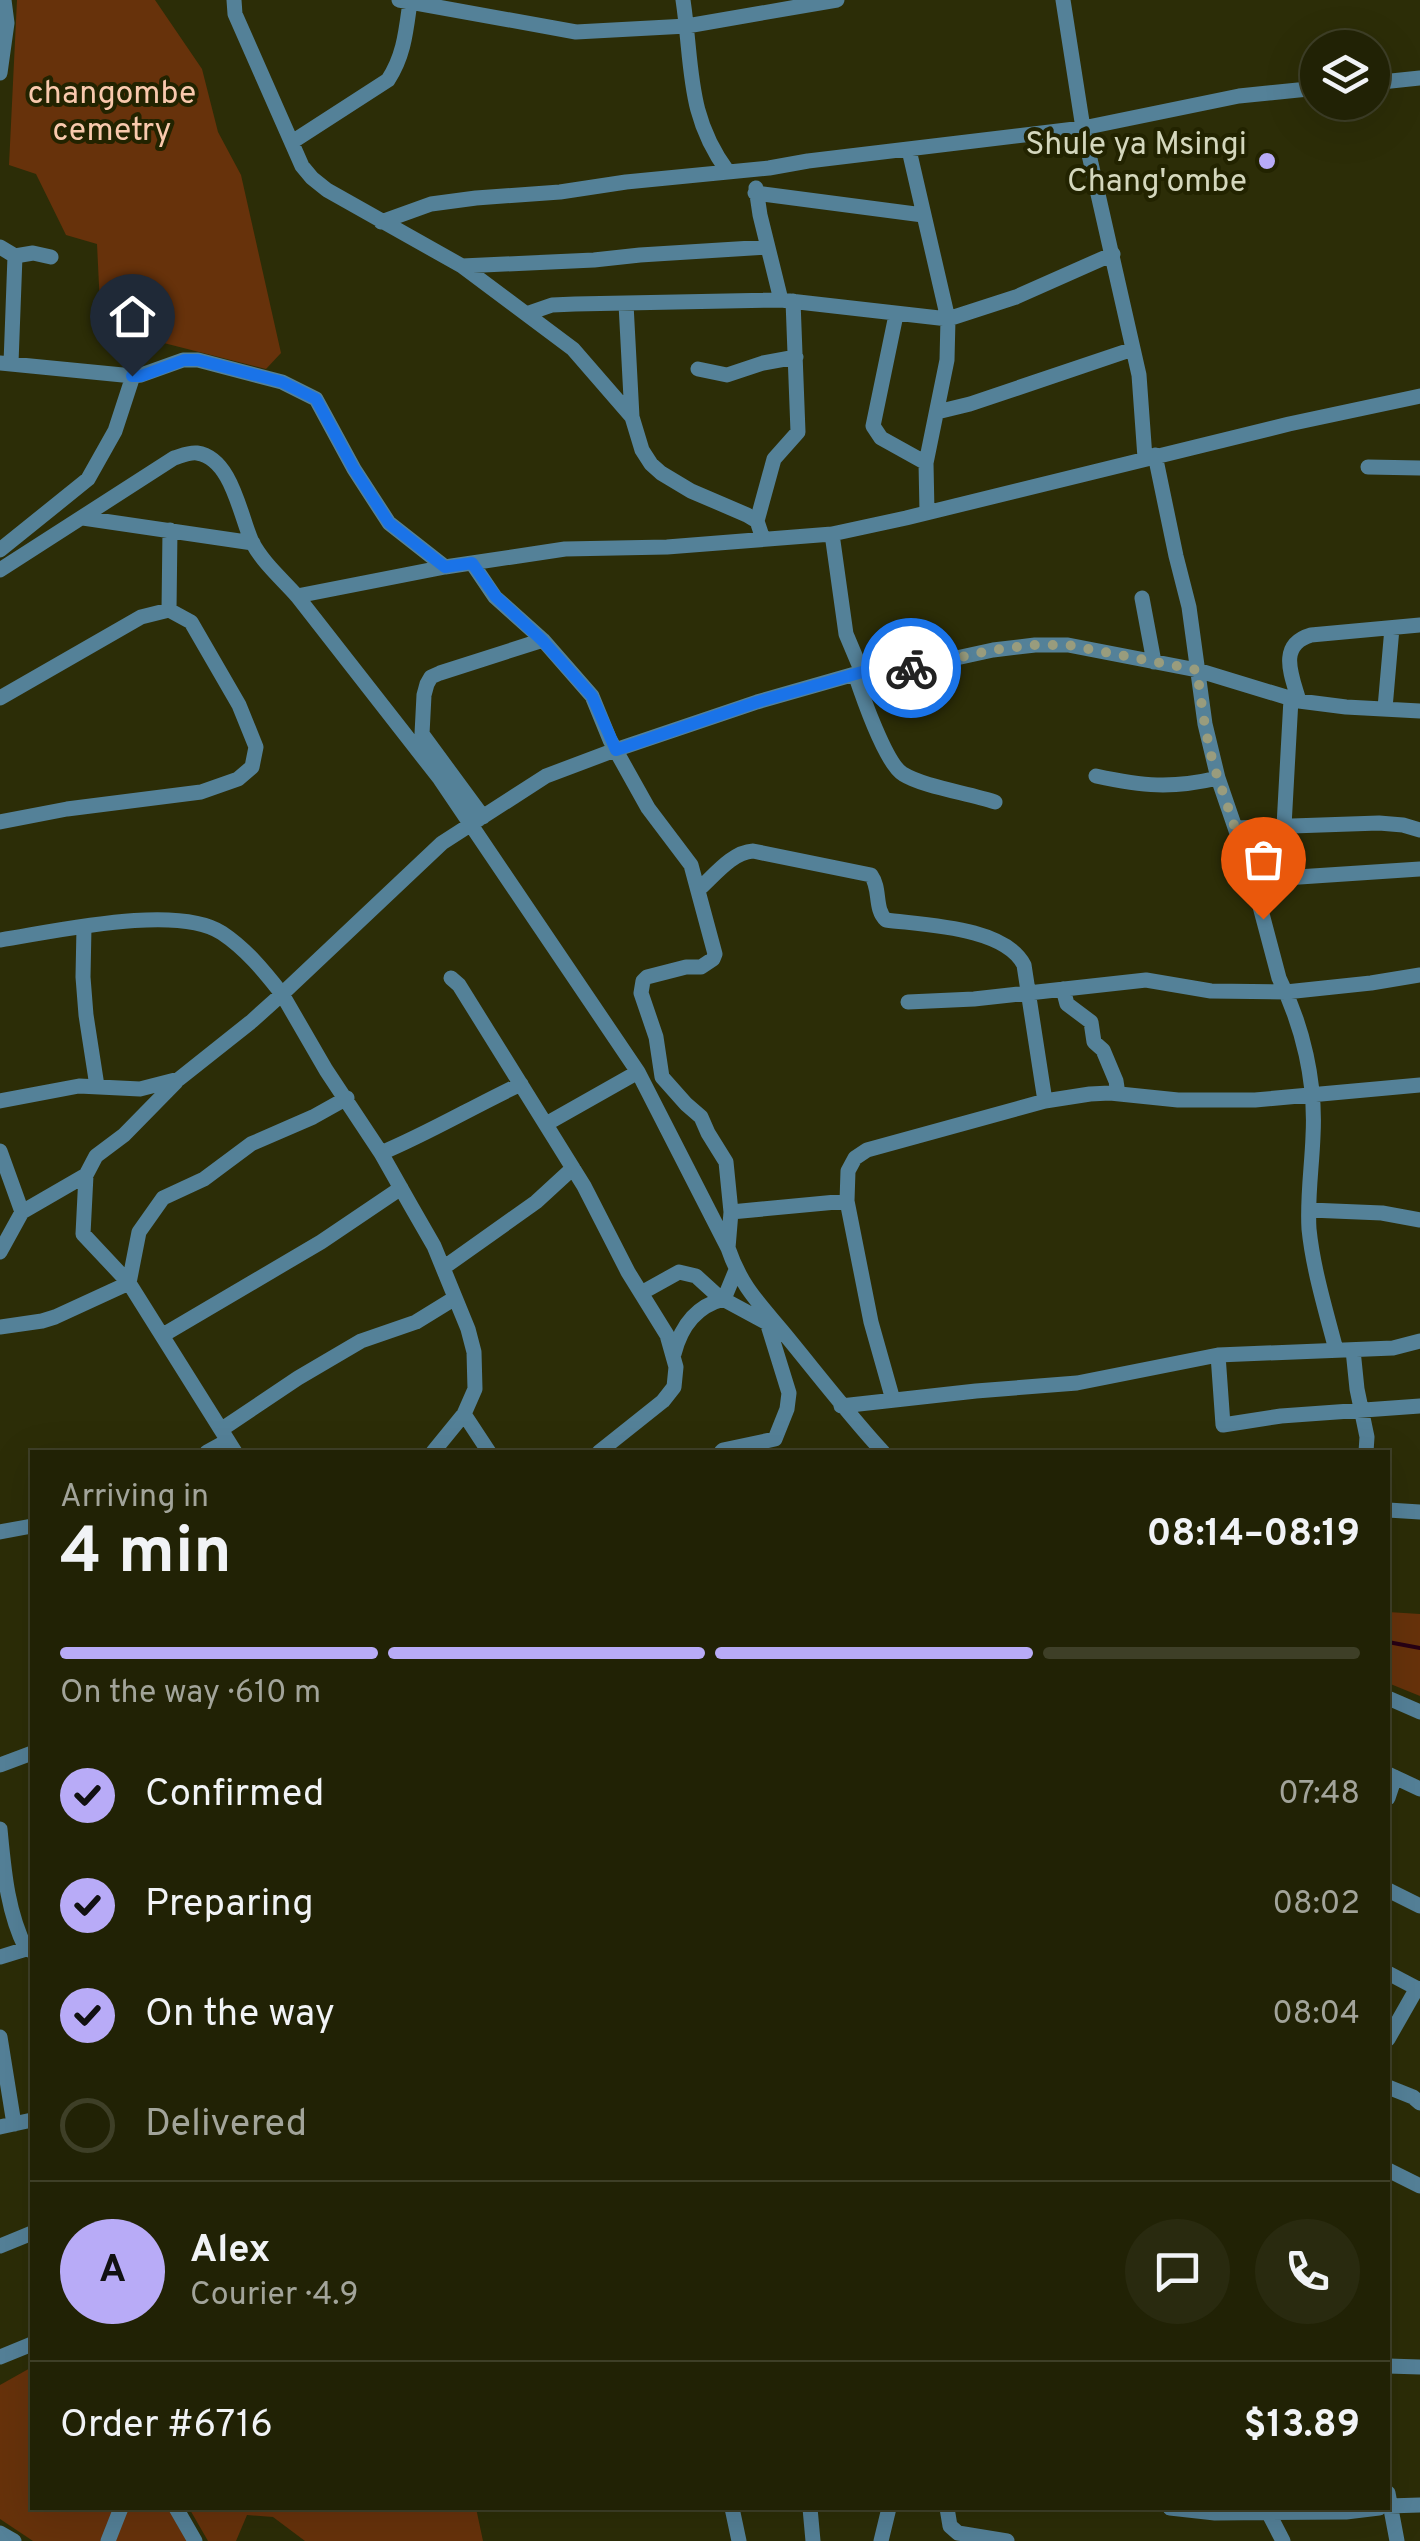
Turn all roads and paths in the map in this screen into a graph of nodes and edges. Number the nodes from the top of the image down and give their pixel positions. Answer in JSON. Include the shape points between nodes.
{"nodes":[{"id":1,"x":4,"y":0,"type":"edge"},
{"id":2,"x":234,"y":0,"type":"edge"},
{"id":3,"x":683,"y":0,"type":"edge"},
{"id":4,"x":837,"y":0,"type":"edge"},
{"id":5,"x":1063,"y":0,"type":"edge"},
{"id":6,"x":405,"y":1,"type":"edge"},
{"id":7,"x":687,"y":26,"type":"junction"},
{"id":8,"x":0,"y":73,"type":"edge"},
{"id":9,"x":1420,"y":78,"type":"edge"},
{"id":10,"x":1390,"y":81,"type":"edge"},
{"id":11,"x":1300,"y":90,"type":"edge"},
{"id":12,"x":1083,"y":128,"type":"junction"},
{"id":13,"x":292,"y":142,"type":"junction"},
{"id":14,"x":909,"y":150,"type":"junction"},
{"id":15,"x":769,"y":168,"type":"junction"},
{"id":16,"x":728,"y":172,"type":"junction"},
{"id":17,"x":756,"y":192,"type":"junction"},
{"id":18,"x":923,"y":215,"type":"junction"},
{"id":19,"x":381,"y":222,"type":"junction"},
{"id":20,"x":0,"y":247,"type":"edge"},
{"id":21,"x":768,"y":247,"type":"junction"},
{"id":22,"x":1113,"y":254,"type":"junction"},
{"id":23,"x":15,"y":256,"type":"junction"},
{"id":24,"x":50,"y":256,"type":"dead end"},
{"id":25,"x":462,"y":266,"type":"junction"},
{"id":26,"x":787,"y":301,"type":"junction"},
{"id":27,"x":626,"y":304,"type":"junction"},
{"id":28,"x":526,"y":314,"type":"junction"},
{"id":29,"x":896,"y":315,"type":"junction"},
{"id":30,"x":948,"y":319,"type":"junction"},
{"id":31,"x":1133,"y":348,"type":"junction"},
{"id":32,"x":796,"y":357,"type":"junction"},
{"id":33,"x":6,"y":363,"type":"edge"},
{"id":34,"x":698,"y":369,"type":"dead end"},
{"id":35,"x":132,"y":376,"type":"junction"},
{"id":36,"x":1416,"y":397,"type":"edge"},
{"id":37,"x":937,"y":412,"type":"junction"},
{"id":38,"x":1420,"y":415,"type":"edge"},
{"id":39,"x":632,"y":418,"type":"junction"},
{"id":40,"x":1150,"y":456,"type":"junction"},
{"id":41,"x":926,"y":462,"type":"junction"},
{"id":42,"x":1368,"y":467,"type":"dead end"},
{"id":43,"x":1420,"y":468,"type":"edge"},
{"id":44,"x":927,"y":512,"type":"junction"},
{"id":45,"x":83,"y":518,"type":"junction"},
{"id":46,"x":756,"y":522,"type":"junction"},
{"id":47,"x":170,"y":530,"type":"junction"},
{"id":48,"x":832,"y":534,"type":"junction"},
{"id":49,"x":763,"y":538,"type":"junction"},
{"id":50,"x":253,"y":543,"type":"junction"},
{"id":51,"x":0,"y":550,"type":"edge"},
{"id":52,"x":472,"y":563,"type":"junction"},
{"id":53,"x":445,"y":567,"type":"junction"},
{"id":54,"x":0,"y":570,"type":"edge"},
{"id":55,"x":297,"y":596,"type":"junction"},
{"id":56,"x":1142,"y":598,"type":"dead end"},
{"id":57,"x":168,"y":610,"type":"junction"},
{"id":58,"x":1420,"y":626,"type":"edge"},
{"id":59,"x":1392,"y":628,"type":"junction"},
{"id":60,"x":542,"y":640,"type":"junction"},
{"id":61,"x":1154,"y":662,"type":"junction"},
{"id":62,"x":1197,"y":670,"type":"junction"},
{"id":63,"x":858,"y":673,"type":"junction"},
{"id":64,"x":0,"y":698,"type":"edge"},
{"id":65,"x":1295,"y":700,"type":"junction"},
{"id":66,"x":1385,"y":708,"type":"junction"},
{"id":67,"x":1420,"y":711,"type":"edge"},
{"id":68,"x":616,"y":750,"type":"junction"},
{"id":69,"x":1096,"y":776,"type":"dead end"},
{"id":70,"x":1218,"y":778,"type":"junction"},
{"id":71,"x":994,"y":802,"type":"dead end"},
{"id":72,"x":478,"y":820,"type":"junction"},
{"id":73,"x":0,"y":822,"type":"edge"},
{"id":74,"x":1284,"y":826,"type":"junction"},
{"id":75,"x":1236,"y":828,"type":"junction"},
{"id":76,"x":1420,"y":830,"type":"edge"},
{"id":77,"x":1420,"y":869,"type":"edge"},
{"id":78,"x":1253,"y":880,"type":"junction"},
{"id":79,"x":698,"y":890,"type":"junction"},
{"id":80,"x":84,"y":927,"type":"junction"},
{"id":81,"x":0,"y":940,"type":"edge"},
{"id":82,"x":1420,"y":975,"type":"edge"},
{"id":83,"x":451,"y":978,"type":"dead end"},
{"id":84,"x":1063,"y":989,"type":"junction"},
{"id":85,"x":1286,"y":992,"type":"junction"},
{"id":86,"x":1029,"y":993,"type":"junction"},
{"id":87,"x":282,"y":994,"type":"junction"},
{"id":88,"x":908,"y":1002,"type":"dead end"},
{"id":89,"x":638,"y":1072,"type":"junction"},
{"id":90,"x":179,"y":1078,"type":"junction"},
{"id":91,"x":521,"y":1084,"type":"junction"},
{"id":92,"x":1420,"y":1085,"type":"edge"},
{"id":93,"x":98,"y":1086,"type":"junction"},
{"id":94,"x":1118,"y":1094,"type":"junction"},
{"id":95,"x":1312,"y":1095,"type":"junction"},
{"id":96,"x":347,"y":1098,"type":"junction"},
{"id":97,"x":0,"y":1101,"type":"edge"},
{"id":98,"x":1044,"y":1101,"type":"junction"},
{"id":99,"x":546,"y":1124,"type":"junction"},
{"id":100,"x":0,"y":1151,"type":"edge"},
{"id":101,"x":381,"y":1153,"type":"junction"},
{"id":102,"x":573,"y":1168,"type":"junction"},
{"id":103,"x":4,"y":1176,"type":"edge"},
{"id":104,"x":86,"y":1176,"type":"junction"},
{"id":105,"x":402,"y":1188,"type":"junction"},
{"id":106,"x":847,"y":1201,"type":"junction"},
{"id":107,"x":1310,"y":1210,"type":"junction"},
{"id":108,"x":22,"y":1212,"type":"junction"},
{"id":109,"x":731,"y":1212,"type":"junction"},
{"id":110,"x":1420,"y":1220,"type":"edge"},
{"id":111,"x":728,"y":1248,"type":"junction"},
{"id":112,"x":0,"y":1252,"type":"edge"},
{"id":113,"x":442,"y":1268,"type":"junction"},
{"id":114,"x":736,"y":1270,"type":"junction"},
{"id":115,"x":129,"y":1283,"type":"junction"},
{"id":116,"x":643,"y":1292,"type":"junction"},
{"id":117,"x":455,"y":1298,"type":"junction"},
{"id":118,"x":724,"y":1300,"type":"junction"},
{"id":119,"x":774,"y":1326,"type":"junction"},
{"id":120,"x":0,"y":1327,"type":"edge"},
{"id":121,"x":163,"y":1335,"type":"junction"},
{"id":122,"x":1420,"y":1341,"type":"edge"},
{"id":123,"x":1336,"y":1350,"type":"junction"},
{"id":124,"x":1354,"y":1350,"type":"junction"},
{"id":125,"x":1218,"y":1355,"type":"junction"},
{"id":126,"x":674,"y":1358,"type":"junction"},
{"id":127,"x":894,"y":1400,"type":"junction"},
{"id":128,"x":841,"y":1406,"type":"junction"},
{"id":129,"x":1420,"y":1406,"type":"edge"},
{"id":130,"x":1361,"y":1412,"type":"junction"},
{"id":131,"x":464,"y":1414,"type":"junction"},
{"id":132,"x":780,"y":1426,"type":"junction"},
{"id":133,"x":228,"y":1441,"type":"edge"},
{"id":134,"x":435,"y":1450,"type":"edge"},
{"id":135,"x":489,"y":1450,"type":"edge"},
{"id":136,"x":602,"y":1450,"type":"edge"},
{"id":137,"x":728,"y":1450,"type":"edge"},
{"id":138,"x":775,"y":1450,"type":"edge"},
{"id":139,"x":881,"y":1450,"type":"edge"},
{"id":140,"x":1366,"y":1450,"type":"edge"},
{"id":141,"x":1390,"y":1510,"type":"edge"},
{"id":142,"x":1420,"y":1512,"type":"edge"},
{"id":143,"x":30,"y":1526,"type":"edge"},
{"id":144,"x":0,"y":1532,"type":"edge"},
{"id":145,"x":1390,"y":1699,"type":"edge"},
{"id":146,"x":1420,"y":1712,"type":"edge"},
{"id":147,"x":30,"y":1754,"type":"edge"},
{"id":148,"x":0,"y":1765,"type":"edge"},
{"id":149,"x":1391,"y":1775,"type":"edge"},
{"id":150,"x":1420,"y":1790,"type":"edge"},
{"id":151,"x":0,"y":1829,"type":"edge"},
{"id":152,"x":2,"y":1873,"type":"edge"},
{"id":153,"x":1390,"y":1891,"type":"edge"},
{"id":154,"x":1420,"y":1906,"type":"edge"},
{"id":155,"x":29,"y":1950,"type":"edge"},
{"id":156,"x":0,"y":1957,"type":"edge"},
{"id":157,"x":1390,"y":1973,"type":"edge"},
{"id":158,"x":1419,"y":1989,"type":"edge"},
{"id":159,"x":0,"y":2037,"type":"edge"},
{"id":160,"x":1390,"y":2037,"type":"edge"},
{"id":161,"x":1390,"y":2088,"type":"edge"},
{"id":162,"x":1420,"y":2103,"type":"edge"},
{"id":163,"x":7,"y":2126,"type":"edge"},
{"id":164,"x":1390,"y":2171,"type":"edge"},
{"id":165,"x":1420,"y":2186,"type":"edge"},
{"id":166,"x":30,"y":2234,"type":"edge"},
{"id":167,"x":0,"y":2246,"type":"edge"},
{"id":168,"x":30,"y":2345,"type":"edge"},
{"id":169,"x":0,"y":2357,"type":"edge"},
{"id":170,"x":1390,"y":2366,"type":"edge"},
{"id":171,"x":1420,"y":2366,"type":"edge"},
{"id":172,"x":1420,"y":2505,"type":"edge"},
{"id":173,"x":1390,"y":2506,"type":"edge"},
{"id":174,"x":120,"y":2510,"type":"edge"},
{"id":175,"x":177,"y":2510,"type":"edge"},
{"id":176,"x":732,"y":2510,"type":"edge"},
{"id":177,"x":810,"y":2510,"type":"edge"},
{"id":178,"x":889,"y":2510,"type":"edge"},
{"id":179,"x":948,"y":2510,"type":"edge"},
{"id":180,"x":1188,"y":2510,"type":"edge"},
{"id":181,"x":1362,"y":2510,"type":"edge"},
{"id":182,"x":1389,"y":2510,"type":"edge"},
{"id":183,"x":1268,"y":2512,"type":"junction"},
{"id":184,"x":0,"y":2532,"type":"edge"},
{"id":185,"x":14,"y":2541,"type":"edge"},
{"id":186,"x":108,"y":2541,"type":"edge"},
{"id":187,"x":195,"y":2541,"type":"edge"},
{"id":188,"x":740,"y":2541,"type":"edge"},
{"id":189,"x":812,"y":2541,"type":"edge"},
{"id":190,"x":881,"y":2541,"type":"edge"},
{"id":191,"x":1007,"y":2541,"type":"edge"},
{"id":192,"x":1283,"y":2541,"type":"edge"},
{"id":193,"x":1397,"y":2541,"type":"edge"}],
"edges":[{"from":1,"to":8,"type":"street"},
{"from":2,"to":13,"type":"street"},
{"from":3,"to":7,"type":"street"},
{"from":4,"to":7,"type":"street"},
{"from":5,"to":12,"type":"street"},
{"from":6,"to":7,"type":"street","via":[[576,32]]},
{"from":6,"to":13,"type":"street","via":[[404,44],[388,80]]},
{"from":7,"to":16,"type":"street","via":[[696,108]]},
{"from":9,"to":10,"type":"street"},
{"from":11,"to":12,"type":"street"},
{"from":12,"to":14,"type":"street"},
{"from":12,"to":22,"type":"street"},
{"from":13,"to":19,"type":"street","via":[[312,178]]},
{"from":14,"to":15,"type":"street"},
{"from":14,"to":18,"type":"street"},
{"from":15,"to":16,"type":"street"},
{"from":15,"to":17,"type":"street"},
{"from":16,"to":19,"type":"street","via":[[431,204]]},
{"from":17,"to":18,"type":"street"},
{"from":17,"to":21,"type":"street"},
{"from":18,"to":30,"type":"street"},
{"from":19,"to":25,"type":"street"},
{"from":20,"to":23,"type":"street"},
{"from":21,"to":25,"type":"street"},
{"from":21,"to":26,"type":"street"},
{"from":22,"to":30,"type":"street"},
{"from":22,"to":31,"type":"street"},
{"from":23,"to":24,"type":"street"},
{"from":23,"to":33,"type":"street"},
{"from":25,"to":28,"type":"street"},
{"from":26,"to":27,"type":"street"},
{"from":26,"to":29,"type":"street"},
{"from":26,"to":32,"type":"street"},
{"from":27,"to":28,"type":"street","via":[[552,306]]},
{"from":27,"to":39,"type":"street"},
{"from":28,"to":39,"type":"street","via":[[573,349]]},
{"from":29,"to":30,"type":"street"},
{"from":29,"to":41,"type":"street","via":[[874,426],[881,438]]},
{"from":30,"to":37,"type":"street"},
{"from":31,"to":37,"type":"street"},
{"from":31,"to":40,"type":"street"},
{"from":32,"to":34,"type":"street","via":[[726,375]]},
{"from":32,"to":46,"type":"street","via":[[798,432],[774,459]]},
{"from":33,"to":35,"type":"street"},
{"from":35,"to":51,"type":"street","via":[[116,431],[88,479]]},
{"from":35,"to":53,"type":"street","via":[[198,360],[282,382],[316,399],[389,523]]},
{"from":36,"to":38,"type":"street"},
{"from":36,"to":40,"type":"street"},
{"from":37,"to":41,"type":"street"},
{"from":39,"to":46,"type":"street","via":[[646,457],[661,473]]},
{"from":40,"to":44,"type":"street"},
{"from":40,"to":62,"type":"street","via":[[1189,606]]},
{"from":41,"to":44,"type":"street"},
{"from":42,"to":43,"type":"street"},
{"from":44,"to":48,"type":"street"},
{"from":45,"to":47,"type":"street"},
{"from":45,"to":50,"type":"street","via":[[174,458],[196,453],[220,466]]},
{"from":45,"to":54,"type":"street"},
{"from":46,"to":49,"type":"street"},
{"from":47,"to":50,"type":"street"},
{"from":47,"to":57,"type":"street"},
{"from":48,"to":49,"type":"street"},
{"from":48,"to":63,"type":"street"},
{"from":49,"to":52,"type":"street","via":[[565,548]]},
{"from":50,"to":55,"type":"street"},
{"from":52,"to":53,"type":"street"},
{"from":52,"to":60,"type":"street","via":[[496,597]]},
{"from":53,"to":55,"type":"street"},
{"from":55,"to":72,"type":"street"},
{"from":56,"to":61,"type":"street"},
{"from":57,"to":64,"type":"street","via":[[141,617]]},
{"from":57,"to":73,"type":"street","via":[[192,622],[239,704],[256,747],[252,767],[201,792]]},
{"from":58,"to":59,"type":"street"},
{"from":59,"to":65,"type":"street","via":[[1299,639],[1290,651]]},
{"from":59,"to":66,"type":"street"},
{"from":60,"to":68,"type":"street","via":[[592,696]]},
{"from":60,"to":72,"type":"street","via":[[440,673],[427,684],[422,734]]},
{"from":61,"to":62,"type":"street"},
{"from":61,"to":63,"type":"street","via":[[1034,645]]},
{"from":62,"to":65,"type":"street"},
{"from":62,"to":70,"type":"street"},
{"from":63,"to":68,"type":"street"},
{"from":63,"to":71,"type":"street","via":[[899,772]]},
{"from":65,"to":66,"type":"street"},
{"from":65,"to":74,"type":"street"},
{"from":66,"to":67,"type":"street"},
{"from":68,"to":72,"type":"street","via":[[546,776]]},
{"from":68,"to":79,"type":"street","via":[[691,865]]},
{"from":69,"to":70,"type":"street","via":[[1158,786]]},
{"from":70,"to":75,"type":"street"},
{"from":72,"to":87,"type":"street","via":[[442,843]]},
{"from":72,"to":89,"type":"street"},
{"from":74,"to":75,"type":"street"},
{"from":74,"to":76,"type":"street"},
{"from":75,"to":78,"type":"street"},
{"from":77,"to":78,"type":"street"},
{"from":78,"to":85,"type":"street"},
{"from":79,"to":86,"type":"street","via":[[744,851],[872,875],[886,920],[995,940],[1019,954]]},
{"from":79,"to":109,"type":"street","via":[[713,959],[647,977],[640,987],[662,1077],[701,1117],[726,1162]]},
{"from":80,"to":81,"type":"street"},
{"from":80,"to":87,"type":"street","via":[[132,919],[219,930]]},
{"from":80,"to":93,"type":"street","via":[[86,1016]]},
{"from":82,"to":85,"type":"street"},
{"from":83,"to":91,"type":"street"},
{"from":84,"to":85,"type":"street","via":[[1146,980],[1211,991]]},
{"from":84,"to":86,"type":"street"},
{"from":84,"to":94,"type":"street","via":[[1067,1004],[1092,1022]]},
{"from":85,"to":95,"type":"street"},
{"from":86,"to":88,"type":"street"},
{"from":86,"to":98,"type":"street"},
{"from":87,"to":90,"type":"street"},
{"from":87,"to":96,"type":"street"},
{"from":89,"to":99,"type":"street"},
{"from":89,"to":111,"type":"street"},
{"from":90,"to":93,"type":"street","via":[[140,1089]]},
{"from":90,"to":104,"type":"street","via":[[100,1151]]},
{"from":91,"to":99,"type":"street"},
{"from":91,"to":101,"type":"street"},
{"from":92,"to":95,"type":"street"},
{"from":93,"to":97,"type":"street"},
{"from":94,"to":95,"type":"street","via":[[1207,1100]]},
{"from":94,"to":98,"type":"street"},
{"from":95,"to":107,"type":"street"},
{"from":96,"to":101,"type":"street"},
{"from":96,"to":115,"type":"street","via":[[251,1144],[204,1179],[163,1198],[139,1232]]},
{"from":98,"to":106,"type":"street","via":[[867,1150],[848,1171]]},
{"from":99,"to":102,"type":"street"},
{"from":100,"to":103,"type":"street"},
{"from":101,"to":105,"type":"street"},
{"from":102,"to":113,"type":"street"},
{"from":102,"to":116,"type":"street"},
{"from":103,"to":108,"type":"street"},
{"from":104,"to":108,"type":"street"},
{"from":104,"to":115,"type":"street","via":[[82,1234]]},
{"from":105,"to":113,"type":"street"},
{"from":105,"to":121,"type":"street"},
{"from":106,"to":109,"type":"street"},
{"from":106,"to":127,"type":"street"},
{"from":107,"to":110,"type":"street"},
{"from":107,"to":123,"type":"street"},
{"from":108,"to":112,"type":"street"},
{"from":109,"to":111,"type":"street"},
{"from":111,"to":114,"type":"street"},
{"from":113,"to":117,"type":"street"},
{"from":114,"to":118,"type":"street"},
{"from":114,"to":119,"type":"street"},
{"from":115,"to":120,"type":"street","via":[[42,1322]]},
{"from":115,"to":121,"type":"street"},
{"from":116,"to":118,"type":"street","via":[[679,1272],[696,1276]]},
{"from":116,"to":126,"type":"street"},
{"from":117,"to":131,"type":"street","via":[[474,1352],[475,1389]]},
{"from":117,"to":133,"type":"street","via":[[298,1378]]},
{"from":118,"to":119,"type":"street"},
{"from":118,"to":126,"type":"street","via":[[692,1316]]},
{"from":119,"to":128,"type":"street"},
{"from":119,"to":132,"type":"street","via":[[789,1393]]},
{"from":121,"to":133,"type":"street"},
{"from":122,"to":124,"type":"street"},
{"from":123,"to":124,"type":"street"},
{"from":123,"to":125,"type":"street"},
{"from":124,"to":130,"type":"street"},
{"from":125,"to":127,"type":"street","via":[[1077,1383]]},
{"from":125,"to":130,"type":"street","via":[[1223,1425]]},
{"from":126,"to":136,"type":"street","via":[[674,1387],[663,1401]]},
{"from":127,"to":128,"type":"street"},
{"from":128,"to":139,"type":"street"},
{"from":129,"to":130,"type":"street"},
{"from":130,"to":140,"type":"street"},
{"from":131,"to":134,"type":"street"},
{"from":131,"to":135,"type":"street"},
{"from":132,"to":137,"type":"street","via":[[775,1439]]},
{"from":132,"to":138,"type":"street"},
{"from":141,"to":142,"type":"street"},
{"from":143,"to":144,"type":"street"},
{"from":145,"to":146,"type":"street"},
{"from":147,"to":148,"type":"street"},
{"from":149,"to":150,"type":"street"},
{"from":151,"to":152,"type":"street"},
{"from":152,"to":155,"type":"street","via":[[16,1930]]},
{"from":153,"to":154,"type":"street"},
{"from":155,"to":156,"type":"street"},
{"from":157,"to":158,"type":"street"},
{"from":158,"to":160,"type":"street"},
{"from":159,"to":163,"type":"street"},
{"from":161,"to":162,"type":"street"},
{"from":164,"to":165,"type":"street"},
{"from":166,"to":167,"type":"street"},
{"from":168,"to":169,"type":"street"},
{"from":170,"to":171,"type":"street"},
{"from":172,"to":173,"type":"street"},
{"from":174,"to":186,"type":"street"},
{"from":175,"to":187,"type":"street"},
{"from":176,"to":188,"type":"street"},
{"from":177,"to":189,"type":"street"},
{"from":178,"to":190,"type":"street"},
{"from":179,"to":191,"type":"street","via":[[958,2533]]},
{"from":180,"to":183,"type":"street"},
{"from":181,"to":183,"type":"street"},
{"from":182,"to":193,"type":"street"},
{"from":183,"to":192,"type":"street"},
{"from":184,"to":185,"type":"street"}]}
